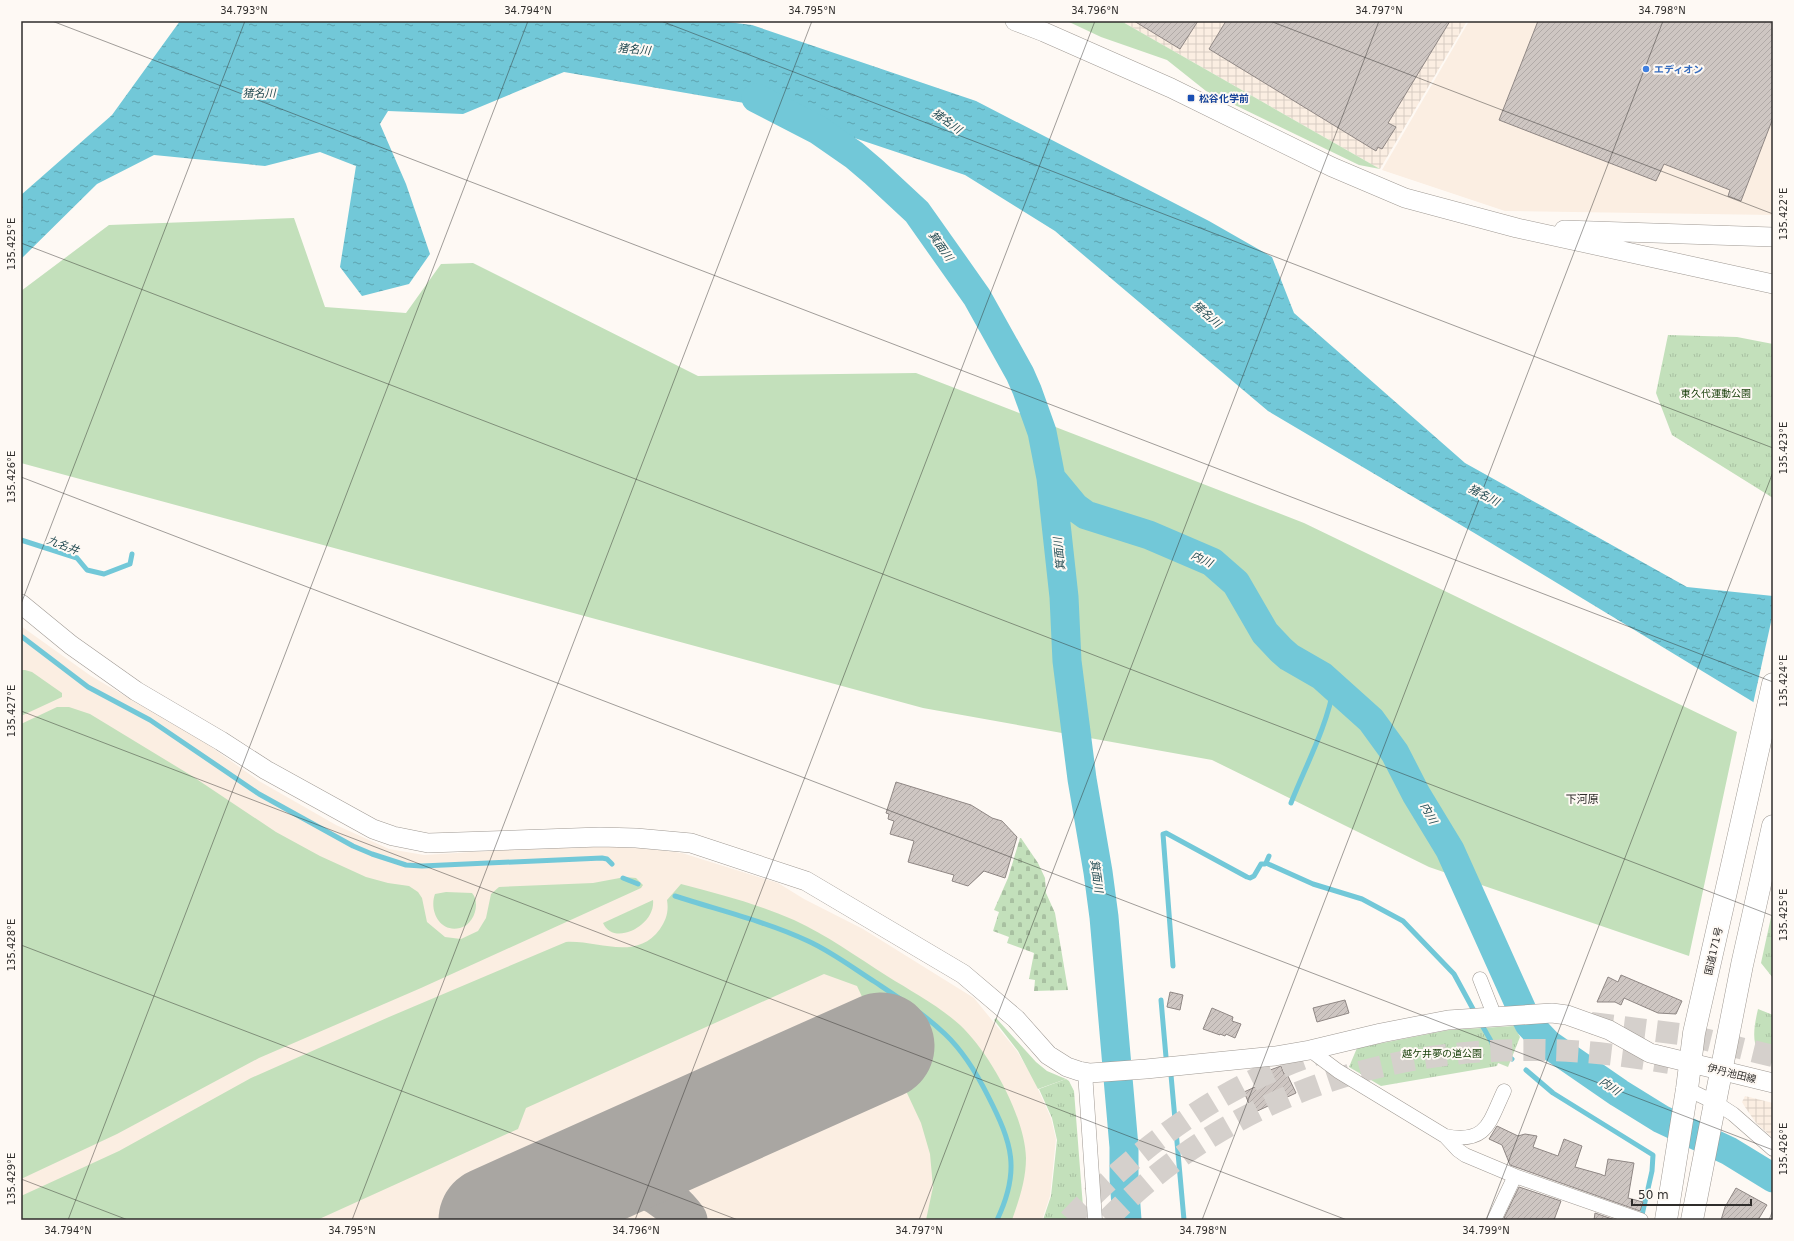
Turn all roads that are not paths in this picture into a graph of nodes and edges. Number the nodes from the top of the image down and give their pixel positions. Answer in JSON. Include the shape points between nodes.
{"nodes":[{"id":1,"x":1015,"y":21,"type":"edge"},
{"id":2,"x":1041,"y":26,"type":"edge"},
{"id":3,"x":1517,"y":228,"type":"junction"},
{"id":4,"x":1773,"y":237,"type":"edge"},
{"id":5,"x":1773,"y":284,"type":"edge"},
{"id":6,"x":21,"y":604,"type":"edge"},
{"id":7,"x":1773,"y":684,"type":"edge"},
{"id":8,"x":1773,"y":826,"type":"edge"},
{"id":9,"x":1480,"y":979,"type":"dead end"},
{"id":10,"x":1500,"y":1016,"type":"junction"},
{"id":11,"x":1310,"y":1050,"type":"junction"},
{"id":12,"x":1690,"y":1063,"type":"junction"},
{"id":13,"x":1722,"y":1070,"type":"junction"},
{"id":14,"x":1087,"y":1073,"type":"junction"},
{"id":15,"x":1773,"y":1083,"type":"edge"},
{"id":16,"x":1504,"y":1091,"type":"dead end"},
{"id":17,"x":1686,"y":1096,"type":"junction"},
{"id":18,"x":1714,"y":1112,"type":"junction"},
{"id":19,"x":1445,"y":1136,"type":"junction"},
{"id":20,"x":1773,"y":1149,"type":"edge"},
{"id":21,"x":1515,"y":1176,"type":"junction"},
{"id":22,"x":1095,"y":1220,"type":"edge"},
{"id":23,"x":1494,"y":1220,"type":"edge"},
{"id":24,"x":1641,"y":1220,"type":"edge"},
{"id":25,"x":1666,"y":1220,"type":"edge"},
{"id":26,"x":1692,"y":1220,"type":"edge"}],
"edges":[{"from":1,"to":2,"type":"street"},
{"from":2,"to":3,"type":"street","via":[[1332,167],[1405,198]]},
{"from":3,"to":4,"type":"street"},
{"from":3,"to":5,"type":"street"},
{"from":6,"to":14,"type":"street","via":[[136,691],[266,770],[373,829],[428,843],[600,837],[691,843],[806,881],[963,974],[1012,1015],[1048,1055],[1067,1067]]},
{"from":7,"to":12,"type":"highway","name":"国道171号","via":[[1694,1034]]},
{"from":8,"to":13,"type":"highway"},
{"from":9,"to":10,"type":"street"},
{"from":10,"to":11,"type":"street","name":"伊丹池田線","via":[[1422,1024]]},
{"from":10,"to":12,"type":"street","name":"伊丹池田線","via":[[1560,1014],[1609,1030],[1650,1053]]},
{"from":11,"to":14,"type":"street","name":"伊丹池田線","via":[[1275,1056]]},
{"from":11,"to":19,"type":"street","via":[[1338,1071]]},
{"from":12,"to":13,"type":"street","name":"伊丹池田線"},
{"from":12,"to":17,"type":"highway","name":"国道171号"},
{"from":13,"to":15,"type":"street","name":"伊丹池田線"},
{"from":13,"to":18,"type":"highway"},
{"from":14,"to":22,"type":"street"},
{"from":16,"to":19,"type":"street","via":[[1488,1124],[1480,1133],[1464,1138]]},
{"from":17,"to":18,"type":"street"},
{"from":17,"to":25,"type":"highway","name":"国道171号"},
{"from":18,"to":20,"type":"street","via":[[1733,1114]]},
{"from":18,"to":26,"type":"highway"},
{"from":19,"to":21,"type":"street","via":[[1465,1154]]},
{"from":21,"to":23,"type":"street"},
{"from":21,"to":24,"type":"street"}]}
